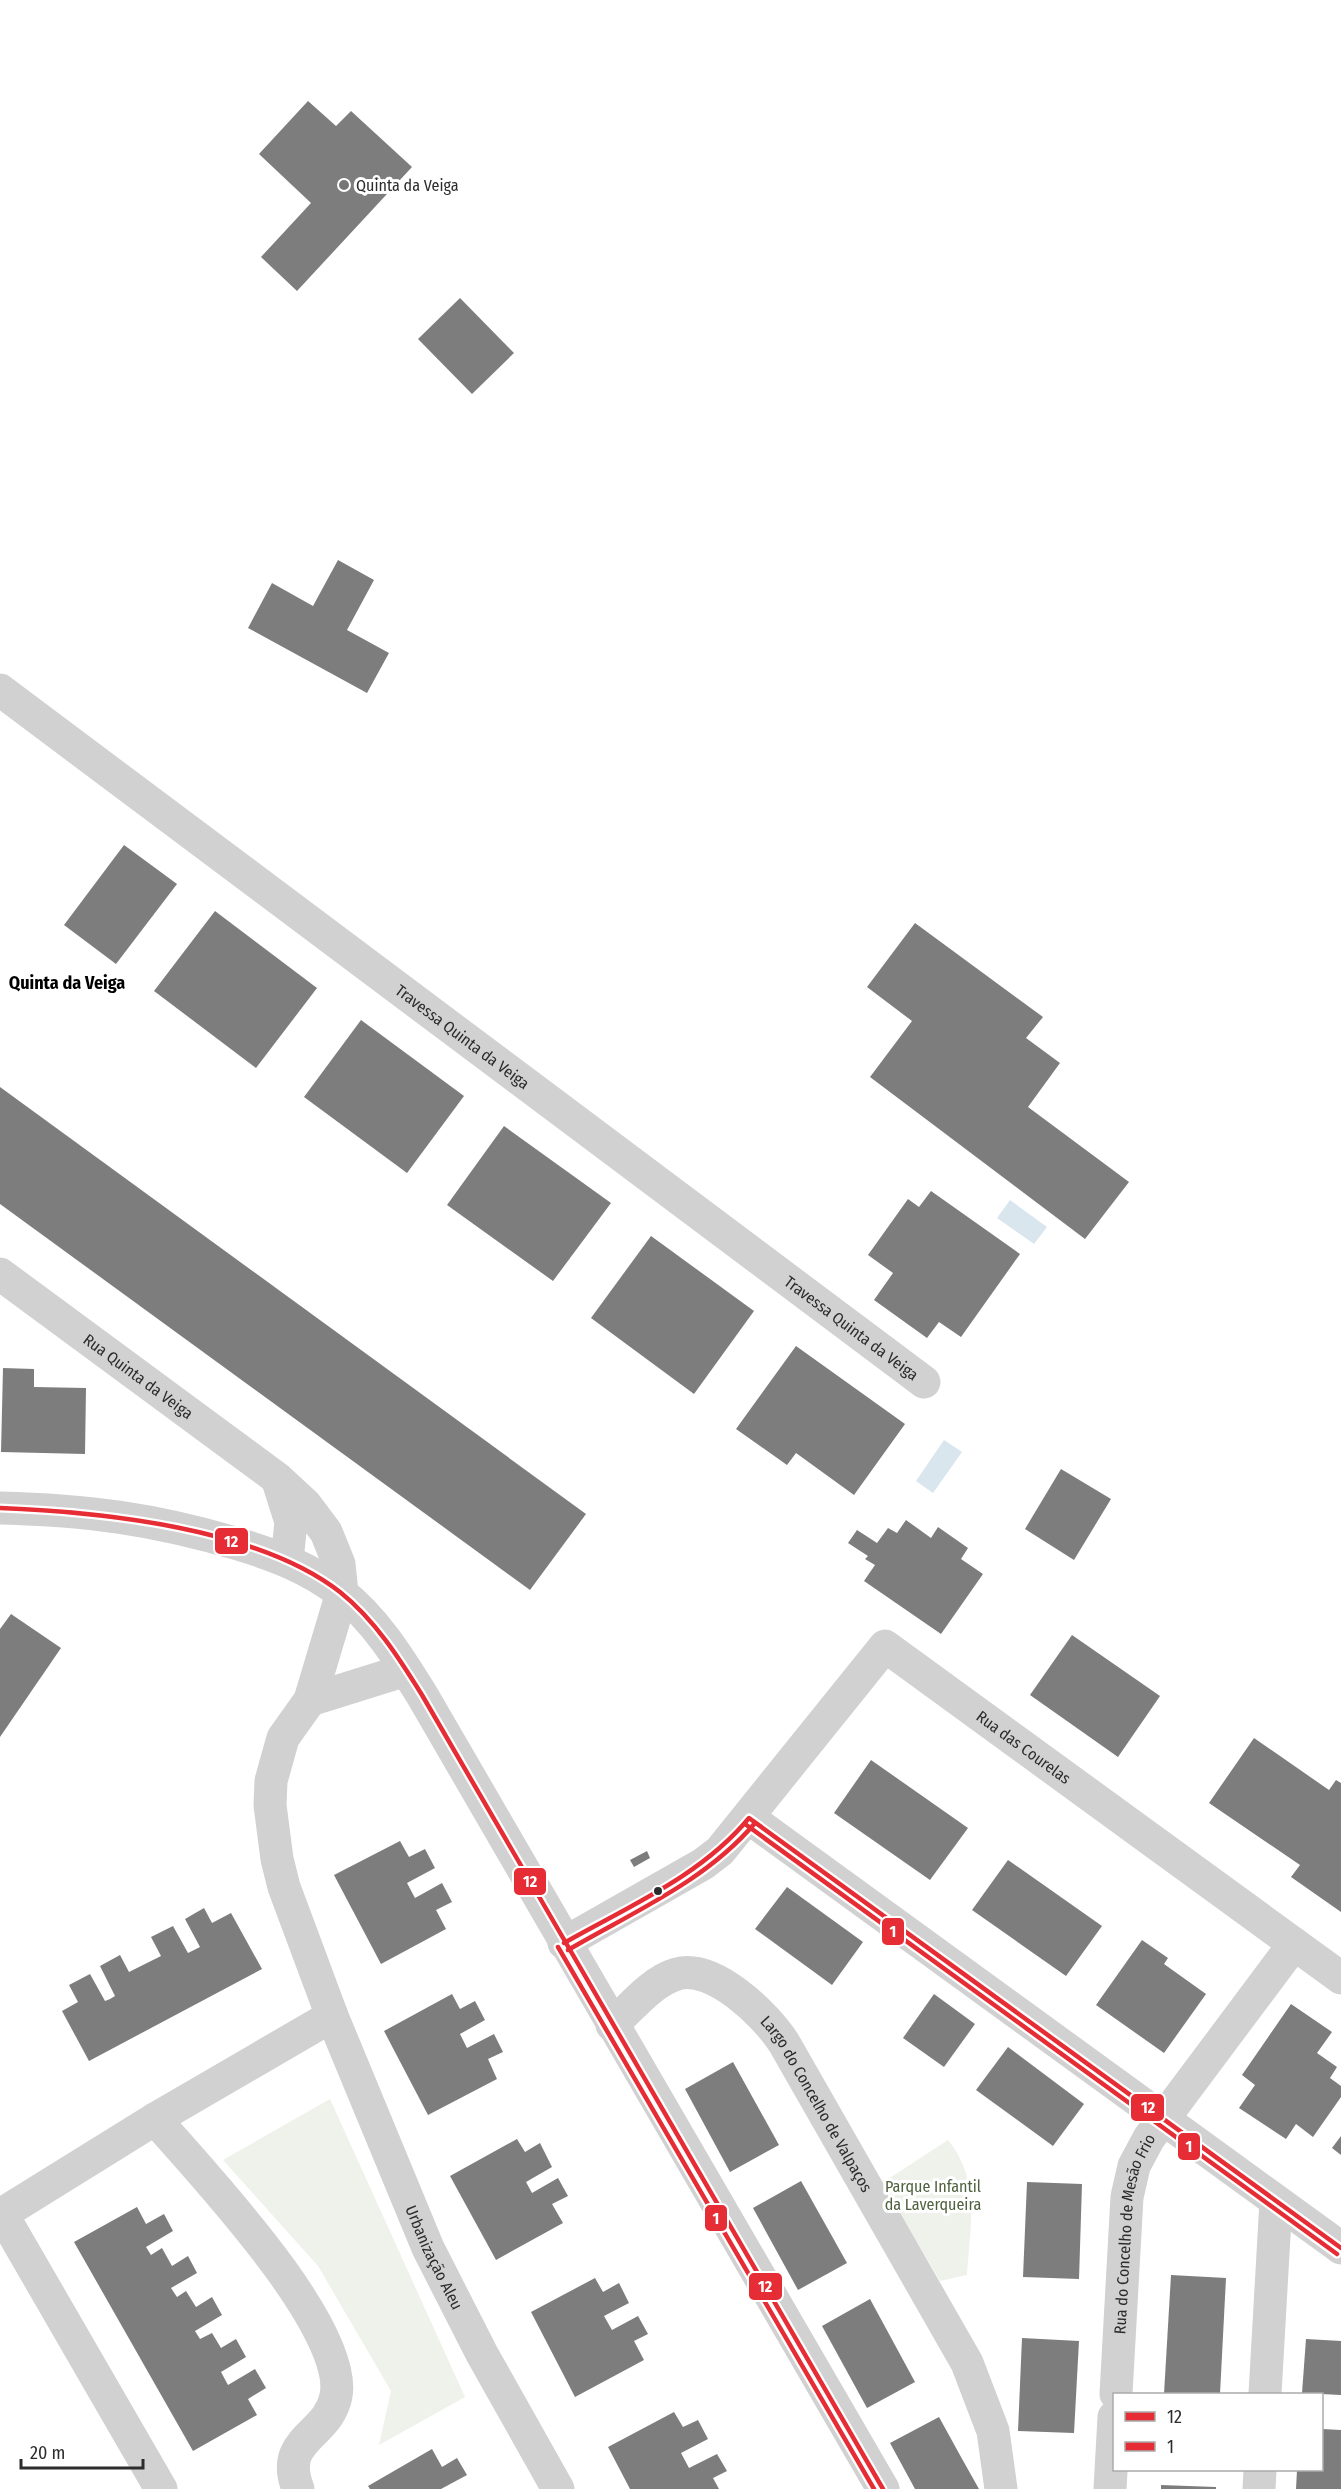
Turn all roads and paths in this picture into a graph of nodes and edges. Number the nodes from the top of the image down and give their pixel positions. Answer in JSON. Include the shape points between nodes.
{"nodes":[{"id":1,"x":0,"y":690,"type":"edge"},
{"id":2,"x":0,"y":1274,"type":"edge"},
{"id":3,"x":924,"y":1382,"type":"dead end"},
{"id":4,"x":278,"y":1479,"type":"junction"},
{"id":5,"x":0,"y":1508,"type":"edge"},
{"id":6,"x":287,"y":1560,"type":"junction"},
{"id":7,"x":342,"y":1593,"type":"junction"},
{"id":8,"x":406,"y":1670,"type":"junction"},
{"id":9,"x":310,"y":1700,"type":"junction"},
{"id":10,"x":749,"y":1818,"type":"junction"},
{"id":11,"x":564,"y":1943,"type":"junction"},
{"id":12,"x":1294,"y":1944,"type":"junction"},
{"id":13,"x":1341,"y":1978,"type":"edge"},
{"id":14,"x":332,"y":2016,"type":"junction"},
{"id":15,"x":612,"y":2025,"type":"junction"},
{"id":16,"x":155,"y":2119,"type":"junction"},
{"id":17,"x":1162,"y":2119,"type":"junction"},
{"id":18,"x":1276,"y":2201,"type":"junction"},
{"id":19,"x":1341,"y":2248,"type":"edge"},
{"id":20,"x":1116,"y":2393,"type":"edge"},
{"id":21,"x":1264,"y":2393,"type":"edge"},
{"id":22,"x":1113,"y":2435,"type":"edge"},
{"id":23,"x":1260,"y":2471,"type":"edge"},
{"id":24,"x":161,"y":2489,"type":"edge"},
{"id":25,"x":298,"y":2489,"type":"edge"},
{"id":26,"x":558,"y":2489,"type":"edge"},
{"id":27,"x":883,"y":2489,"type":"edge"},
{"id":28,"x":1001,"y":2489,"type":"edge"},
{"id":29,"x":1110,"y":2489,"type":"edge"},
{"id":30,"x":1259,"y":2489,"type":"edge"}],
"edges":[{"from":1,"to":3,"type":"street","name":"Travessa Quinta da Veiga"},
{"from":2,"to":4,"type":"street","name":"Rua Quinta da Veiga"},
{"from":4,"to":6,"type":"street","via":[[291,1522]]},
{"from":4,"to":7,"type":"street","name":"Rua Quinta da Veiga","via":[[305,1504],[326,1532],[339,1564]]},
{"from":5,"to":6,"type":"street","via":[[107,1514],[163,1523]]},
{"from":6,"to":7,"type":"street"},
{"from":7,"to":8,"type":"street","via":[[378,1630]]},
{"from":7,"to":9,"type":"street","name":"Urbanização Aleu"},
{"from":8,"to":9,"type":"street"},
{"from":8,"to":11,"type":"street"},
{"from":9,"to":14,"type":"street","name":"Urbanização Aleu","via":[[283,1738],[271,1781],[270,1805],[284,1887]]},
{"from":10,"to":11,"type":"street","via":[[703,1864]]},
{"from":10,"to":12,"type":"street","name":"Rua das Courelas","via":[[885,1646]]},
{"from":10,"to":17,"type":"street"},
{"from":11,"to":15,"type":"street"},
{"from":12,"to":13,"type":"street","name":"Rua das Courelas"},
{"from":12,"to":17,"type":"street","name":"Rua do Concelho de Mesão Frio"},
{"from":14,"to":16,"type":"street"},
{"from":14,"to":26,"type":"street","name":"Urbanização Aleu","via":[[428,2248]]},
{"from":15,"to":27,"type":"street"},
{"from":15,"to":28,"type":"street","name":"Largo do Concelho de Valpaços","via":[[662,1981],[691,1972],[722,1985],[769,2023],[959,2346],[988,2415]]},
{"from":16,"to":24,"type":"street","via":[[2,2214]]},
{"from":16,"to":25,"type":"street","via":[[286,2274],[327,2352],[337,2394],[332,2409],[295,2454],[292,2474]]},
{"from":17,"to":18,"type":"street"},
{"from":17,"to":20,"type":"street","name":"Rua do Concelho de Mesão Frio","via":[[1138,2156],[1128,2186]]},
{"from":18,"to":19,"type":"street"},
{"from":18,"to":21,"type":"street"},
{"from":22,"to":29,"type":"street"},
{"from":23,"to":30,"type":"street"}]}
